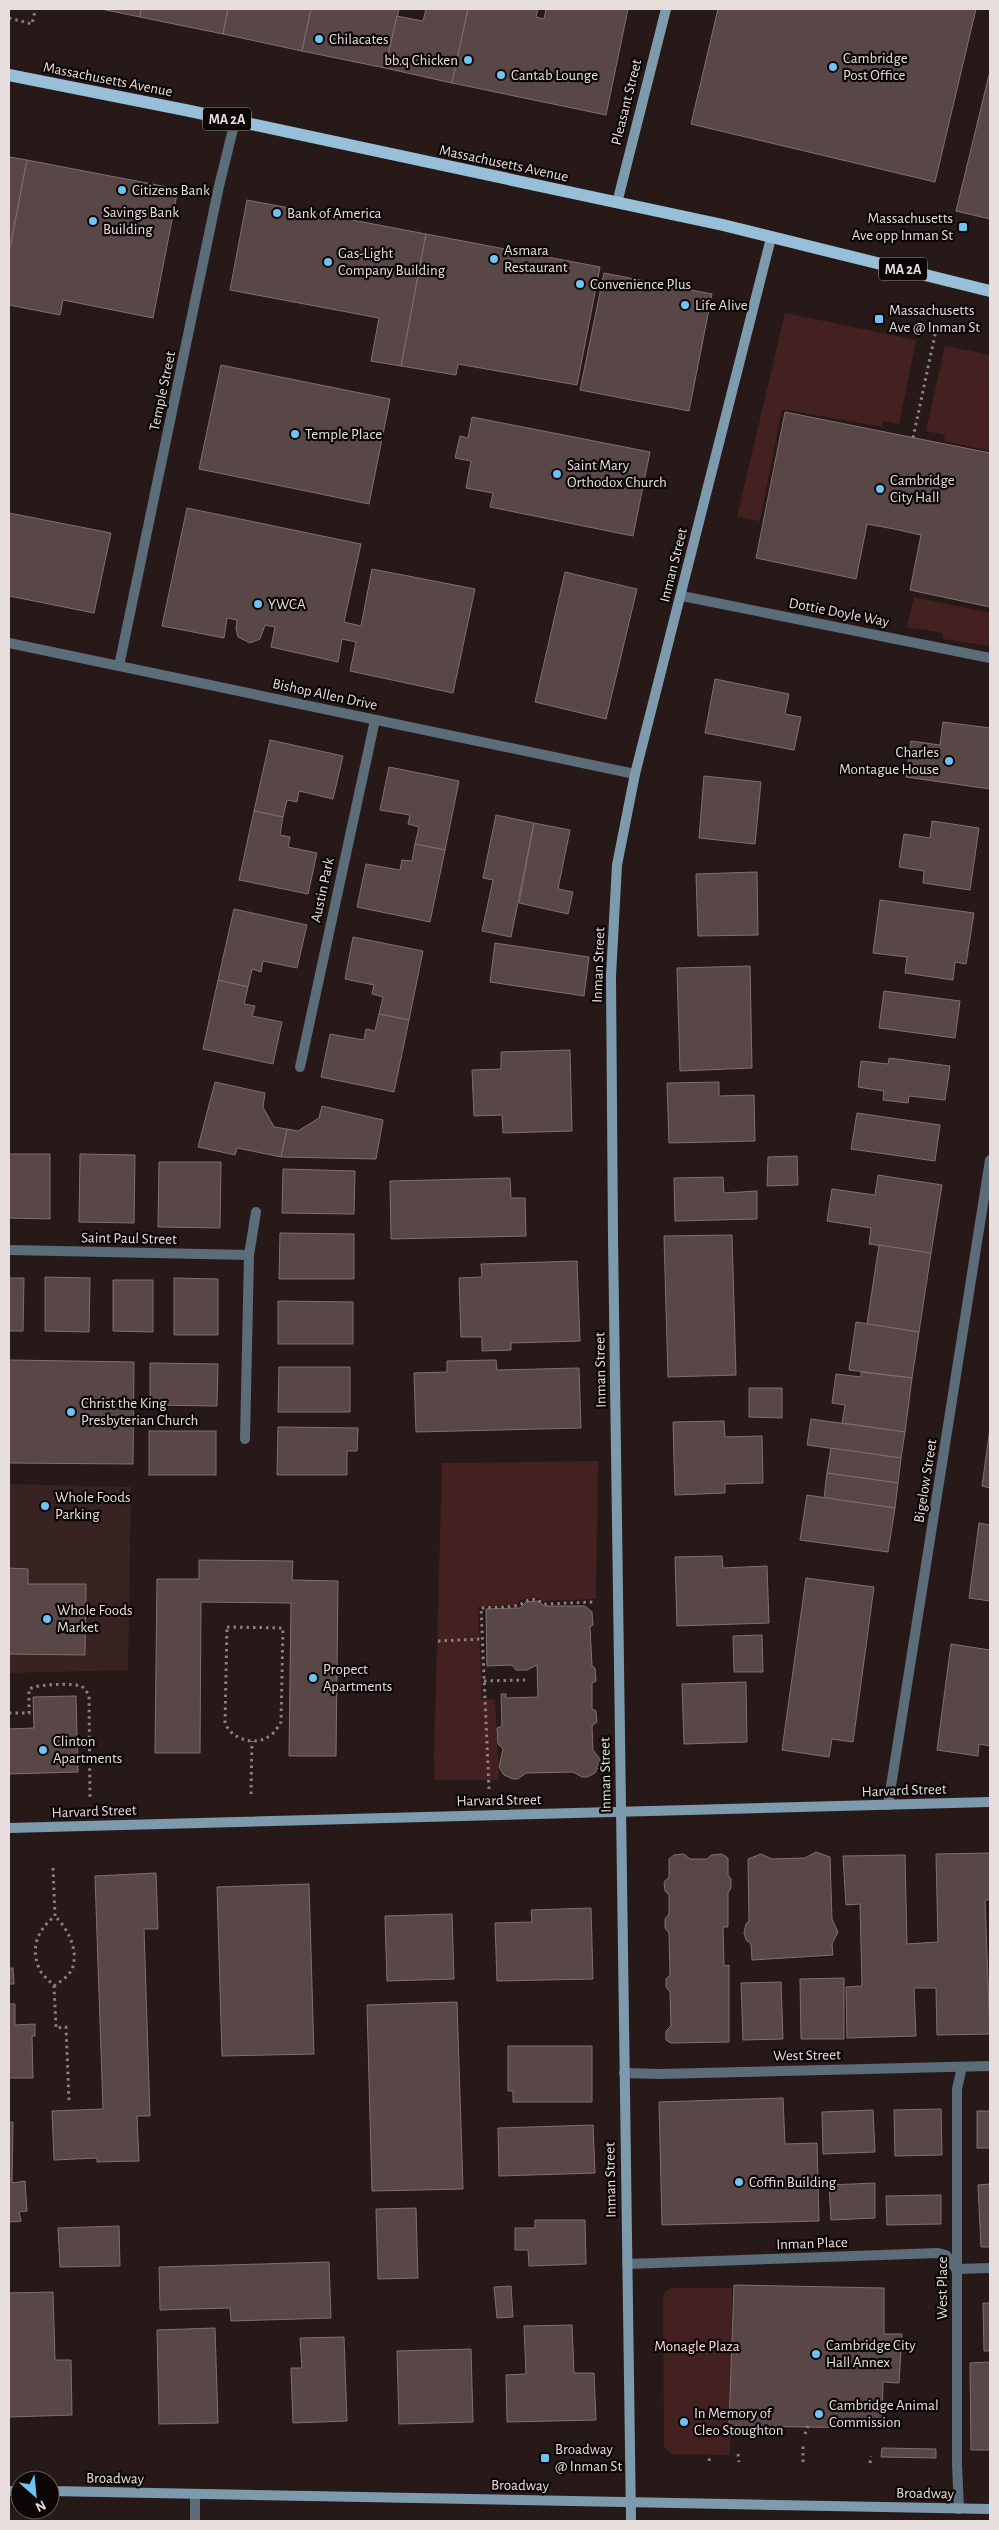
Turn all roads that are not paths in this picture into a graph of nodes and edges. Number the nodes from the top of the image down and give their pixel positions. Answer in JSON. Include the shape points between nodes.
{"nodes":[{"id":1,"x":666,"y":9,"type":"edge"},
{"id":2,"x":9,"y":75,"type":"edge"},
{"id":3,"x":235,"y":121,"type":"junction"},
{"id":4,"x":617,"y":202,"type":"junction"},
{"id":5,"x":771,"y":238,"type":"junction"},
{"id":6,"x":990,"y":291,"type":"edge"},
{"id":7,"x":682,"y":596,"type":"junction"},
{"id":8,"x":9,"y":643,"type":"edge"},
{"id":9,"x":990,"y":658,"type":"edge"},
{"id":10,"x":119,"y":666,"type":"junction"},
{"id":11,"x":374,"y":720,"type":"junction"},
{"id":12,"x":635,"y":774,"type":"junction"},
{"id":13,"x":300,"y":1067,"type":"dead end"},
{"id":14,"x":990,"y":1160,"type":"edge"},
{"id":15,"x":256,"y":1212,"type":"dead end"},
{"id":16,"x":9,"y":1250,"type":"edge"},
{"id":17,"x":249,"y":1255,"type":"junction"},
{"id":18,"x":245,"y":1439,"type":"dead end"},
{"id":19,"x":990,"y":1802,"type":"edge"},
{"id":20,"x":888,"y":1806,"type":"junction"},
{"id":21,"x":621,"y":1812,"type":"junction"},
{"id":22,"x":9,"y":1828,"type":"edge"},
{"id":23,"x":990,"y":2066,"type":"edge"},
{"id":24,"x":962,"y":2067,"type":"junction"},
{"id":25,"x":624,"y":2073,"type":"junction"},
{"id":26,"x":627,"y":2264,"type":"junction"},
{"id":27,"x":990,"y":2268,"type":"edge"},
{"id":28,"x":956,"y":2269,"type":"junction"},
{"id":29,"x":60,"y":2491,"type":"edge"},
{"id":30,"x":195,"y":2494,"type":"junction"},
{"id":31,"x":631,"y":2502,"type":"junction"},
{"id":32,"x":959,"y":2509,"type":"junction"},
{"id":33,"x":990,"y":2509,"type":"edge"},
{"id":34,"x":195,"y":2521,"type":"edge"},
{"id":35,"x":631,"y":2521,"type":"edge"}],
"edges":[{"from":1,"to":4,"type":"main road","name":"Pleasant Street"},
{"from":2,"to":3,"type":"main road","name":"Massachusetts Avenue","number":"MA 2A"},
{"from":3,"to":4,"type":"main road","name":"Massachusetts Avenue","number":"MA 2A"},
{"from":3,"to":10,"type":"street","name":"Temple Street"},
{"from":4,"to":5,"type":"main road","name":"Massachusetts Avenue","number":"MA 2A","via":[[723,224]]},
{"from":5,"to":6,"type":"main road","name":"Massachusetts Avenue","number":"MA 2A"},
{"from":5,"to":7,"type":"main road","name":"Inman Street"},
{"from":7,"to":9,"type":"street","name":"Dottie Doyle Way"},
{"from":7,"to":12,"type":"main road","name":"Inman Street"},
{"from":8,"to":10,"type":"street","name":"Bishop Allen Drive"},
{"from":10,"to":11,"type":"street","name":"Bishop Allen Drive"},
{"from":11,"to":12,"type":"street","name":"Bishop Allen Drive"},
{"from":11,"to":13,"type":"street","name":"Austin Park"},
{"from":12,"to":21,"type":"main road","name":"Inman Street","via":[[617,865],[611,976]]},
{"from":14,"to":20,"type":"street","name":"Bigelow Street"},
{"from":15,"to":17,"type":"street"},
{"from":16,"to":17,"type":"street","name":"Saint Paul Street"},
{"from":17,"to":18,"type":"street"},
{"from":19,"to":20,"type":"main road","name":"Harvard Street"},
{"from":20,"to":21,"type":"main road","name":"Harvard Street"},
{"from":21,"to":22,"type":"main road","name":"Harvard Street"},
{"from":21,"to":25,"type":"main road","name":"Inman Street"},
{"from":23,"to":24,"type":"street","name":"West Street"},
{"from":24,"to":25,"type":"street","name":"West Street"},
{"from":24,"to":28,"type":"street","name":"West Place","via":[[957,2089]]},
{"from":25,"to":26,"type":"main road","name":"Inman Street"},
{"from":26,"to":28,"type":"street","name":"Inman Place","via":[[938,2253],[946,2255]]},
{"from":26,"to":31,"type":"main road","name":"Inman Street"},
{"from":27,"to":28,"type":"street"},
{"from":28,"to":32,"type":"street","name":"West Place"},
{"from":29,"to":30,"type":"main road","name":"Broadway"},
{"from":30,"to":31,"type":"main road","name":"Broadway"},
{"from":30,"to":34,"type":"street"},
{"from":31,"to":32,"type":"main road","name":"Broadway"},
{"from":31,"to":35,"type":"main road","name":"Inman Street"},
{"from":32,"to":33,"type":"main road","name":"Broadway"}]}
